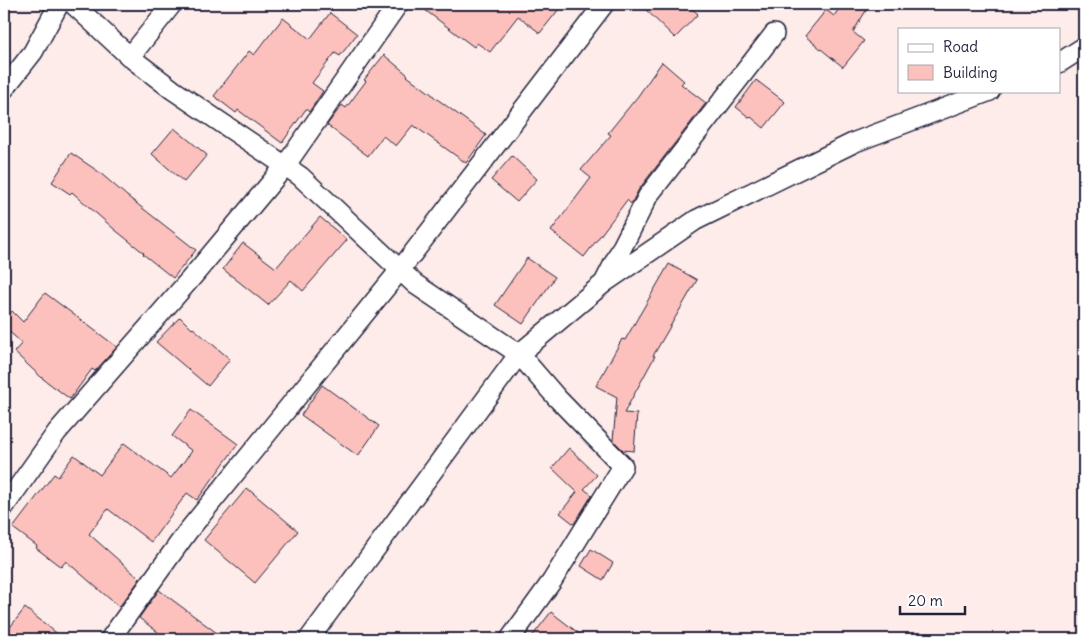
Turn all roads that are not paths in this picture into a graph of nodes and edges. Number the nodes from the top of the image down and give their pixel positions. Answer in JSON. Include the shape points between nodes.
{"nodes":[{"id":1,"x":59,"y":4,"type":"edge"},
{"id":2,"x":73,"y":4,"type":"edge"},
{"id":3,"x":172,"y":4,"type":"edge"},
{"id":4,"x":398,"y":4,"type":"edge"},
{"id":5,"x":604,"y":4,"type":"edge"},
{"id":6,"x":774,"y":34,"type":"dead end"},
{"id":7,"x":1084,"y":47,"type":"edge"},
{"id":8,"x":130,"y":58,"type":"junction"},
{"id":9,"x":1060,"y":62,"type":"edge"},
{"id":10,"x":4,"y":89,"type":"edge"},
{"id":11,"x":987,"y":92,"type":"edge"},
{"id":12,"x":285,"y":166,"type":"junction"},
{"id":13,"x":400,"y":270,"type":"junction"},
{"id":14,"x":604,"y":283,"type":"junction"},
{"id":15,"x":519,"y":354,"type":"junction"},
{"id":16,"x":4,"y":508,"type":"edge"},
{"id":17,"x":110,"y":639,"type":"edge"},
{"id":18,"x":308,"y":639,"type":"edge"},
{"id":19,"x":510,"y":639,"type":"edge"}],
"edges":[{"from":1,"to":10,"type":"street","via":[[33,52]]},
{"from":2,"to":8,"type":"street"},
{"from":3,"to":8,"type":"street"},
{"from":4,"to":12,"type":"street"},
{"from":5,"to":13,"type":"street"},
{"from":6,"to":14,"type":"street","via":[[648,196]]},
{"from":7,"to":9,"type":"street"},
{"from":8,"to":12,"type":"street"},
{"from":11,"to":14,"type":"street","via":[[855,142],[696,220]]},
{"from":12,"to":13,"type":"street","via":[[300,176]]},
{"from":12,"to":16,"type":"street","via":[[56,432]]},
{"from":13,"to":15,"type":"street","via":[[414,284]]},
{"from":13,"to":17,"type":"street","via":[[188,531]]},
{"from":14,"to":15,"type":"street"},
{"from":15,"to":18,"type":"street"},
{"from":15,"to":19,"type":"street","via":[[623,466],[552,581]]}]}
